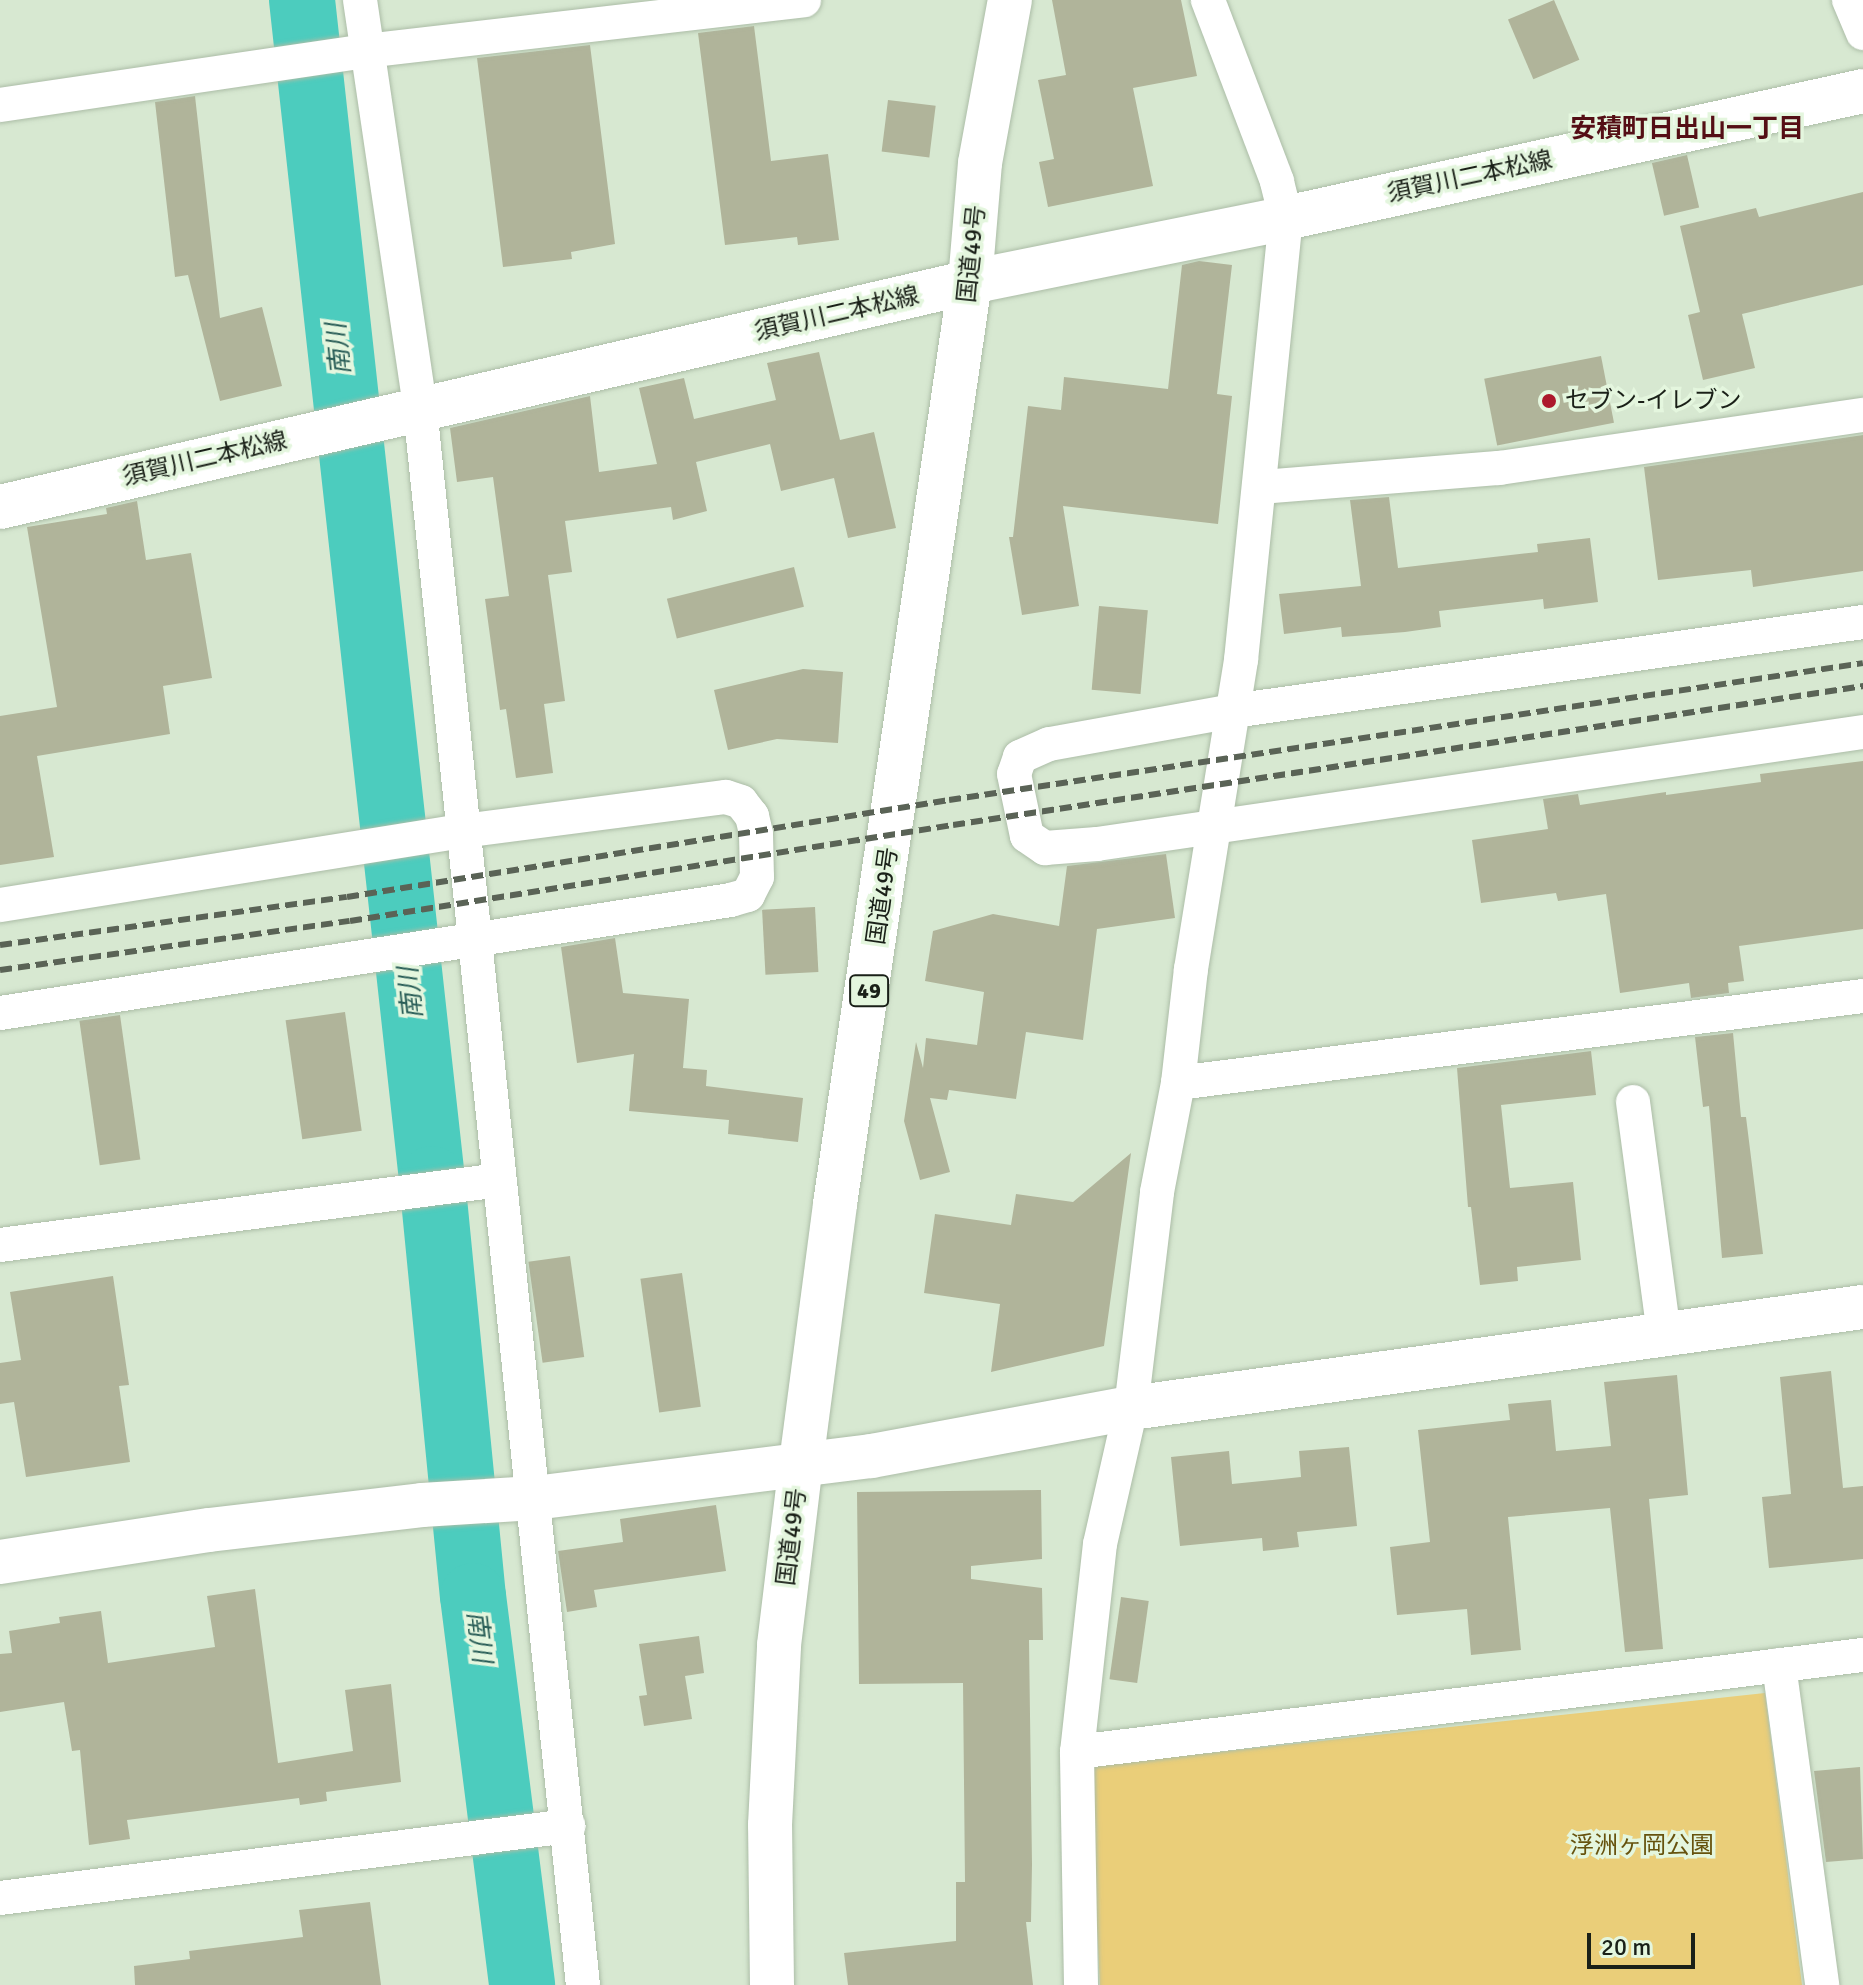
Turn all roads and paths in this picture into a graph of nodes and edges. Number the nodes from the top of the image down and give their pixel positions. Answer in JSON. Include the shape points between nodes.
{"nodes":[{"id":1,"x":360,"y":0,"type":"edge"},
{"id":2,"x":804,"y":0,"type":"edge"},
{"id":3,"x":1010,"y":0,"type":"edge"},
{"id":4,"x":1849,"y":0,"type":"edge"},
{"id":5,"x":1217,"y":3,"type":"edge"},
{"id":6,"x":1863,"y":33,"type":"edge"},
{"id":7,"x":358,"y":52,"type":"junction"},
{"id":8,"x":1863,"y":91,"type":"edge"},
{"id":9,"x":0,"y":105,"type":"edge"},
{"id":10,"x":1286,"y":218,"type":"junction"},
{"id":11,"x":970,"y":282,"type":"junction"},
{"id":12,"x":409,"y":411,"type":"junction"},
{"id":13,"x":1863,"y":415,"type":"edge"},
{"id":14,"x":1261,"y":487,"type":"junction"},
{"id":15,"x":0,"y":507,"type":"edge"},
{"id":16,"x":1863,"y":622,"type":"edge"},
{"id":17,"x":1233,"y":711,"type":"junction"},
{"id":18,"x":1863,"y":732,"type":"edge"},
{"id":19,"x":1213,"y":827,"type":"junction"},
{"id":20,"x":454,"y":833,"type":"junction"},
{"id":21,"x":0,"y":905,"type":"edge"},
{"id":22,"x":466,"y":942,"type":"junction"},
{"id":23,"x":1863,"y":996,"type":"edge"},
{"id":24,"x":0,"y":1013,"type":"edge"},
{"id":25,"x":1178,"y":1083,"type":"junction"},
{"id":26,"x":1633,"y":1102,"type":"dead end"},
{"id":27,"x":492,"y":1181,"type":"junction"},
{"id":28,"x":0,"y":1245,"type":"edge"},
{"id":29,"x":1863,"y":1307,"type":"edge"},
{"id":30,"x":1664,"y":1335,"type":"junction"},
{"id":31,"x":1131,"y":1408,"type":"junction"},
{"id":32,"x":801,"y":1463,"type":"junction"},
{"id":33,"x":527,"y":1499,"type":"junction"},
{"id":34,"x":0,"y":1562,"type":"edge"},
{"id":35,"x":1863,"y":1655,"type":"edge"},
{"id":36,"x":1779,"y":1665,"type":"junction"},
{"id":37,"x":1077,"y":1752,"type":"junction"},
{"id":38,"x":556,"y":1827,"type":"junction"},
{"id":39,"x":0,"y":1898,"type":"edge"},
{"id":40,"x":583,"y":1985,"type":"edge"},
{"id":41,"x":772,"y":1985,"type":"edge"},
{"id":42,"x":1081,"y":1985,"type":"edge"},
{"id":43,"x":1822,"y":1985,"type":"edge"}],
"edges":[{"from":1,"to":7,"type":"street"},
{"from":2,"to":7,"type":"street"},
{"from":3,"to":11,"type":"main road","name":"国道49号","number":"49","via":[[980,163]]},
{"from":4,"to":6,"type":"street"},
{"from":5,"to":10,"type":"street"},
{"from":7,"to":9,"type":"street"},
{"from":7,"to":12,"type":"street"},
{"from":8,"to":10,"type":"main road","name":"須賀川二本松線"},
{"from":10,"to":11,"type":"main road","name":"須賀川二本松線"},
{"from":10,"to":14,"type":"street"},
{"from":11,"to":12,"type":"main road","name":"須賀川二本松線"},
{"from":11,"to":32,"type":"main road","name":"国道49号","number":"49"},
{"from":12,"to":15,"type":"main road","name":"須賀川二本松線"},
{"from":12,"to":20,"type":"street"},
{"from":13,"to":14,"type":"street","via":[[1499,468]]},
{"from":14,"to":17,"type":"street"},
{"from":16,"to":17,"type":"street"},
{"from":17,"to":19,"type":"street"},
{"from":17,"to":19,"type":"street","via":[[1049,744],[1020,757],[1014,774],[1027,836],[1045,848]]},
{"from":18,"to":19,"type":"street"},
{"from":19,"to":25,"type":"street"},
{"from":20,"to":21,"type":"street"},
{"from":20,"to":22,"type":"street"},
{"from":20,"to":22,"type":"street","via":[[726,797],[741,802],[752,816],[756,834],[757,877],[748,895]]},
{"from":22,"to":24,"type":"street"},
{"from":22,"to":27,"type":"street"},
{"from":23,"to":25,"type":"street"},
{"from":25,"to":31,"type":"street","via":[[1157,1192]]},
{"from":26,"to":30,"type":"street"},
{"from":27,"to":28,"type":"street"},
{"from":27,"to":33,"type":"street"},
{"from":29,"to":30,"type":"main road"},
{"from":30,"to":31,"type":"main road"},
{"from":31,"to":32,"type":"main road","via":[[871,1456]]},
{"from":31,"to":37,"type":"street","via":[[1100,1544]]},
{"from":32,"to":33,"type":"main road"},
{"from":32,"to":41,"type":"main road","name":"国道49号","number":"49","via":[[779,1645],[770,1825]]},
{"from":33,"to":34,"type":"main road","via":[[422,1505],[209,1530]]},
{"from":33,"to":38,"type":"street"},
{"from":35,"to":36,"type":"street"},
{"from":36,"to":37,"type":"street"},
{"from":36,"to":43,"type":"street"},
{"from":37,"to":42,"type":"street"},
{"from":38,"to":39,"type":"street"},
{"from":38,"to":40,"type":"street"}]}
